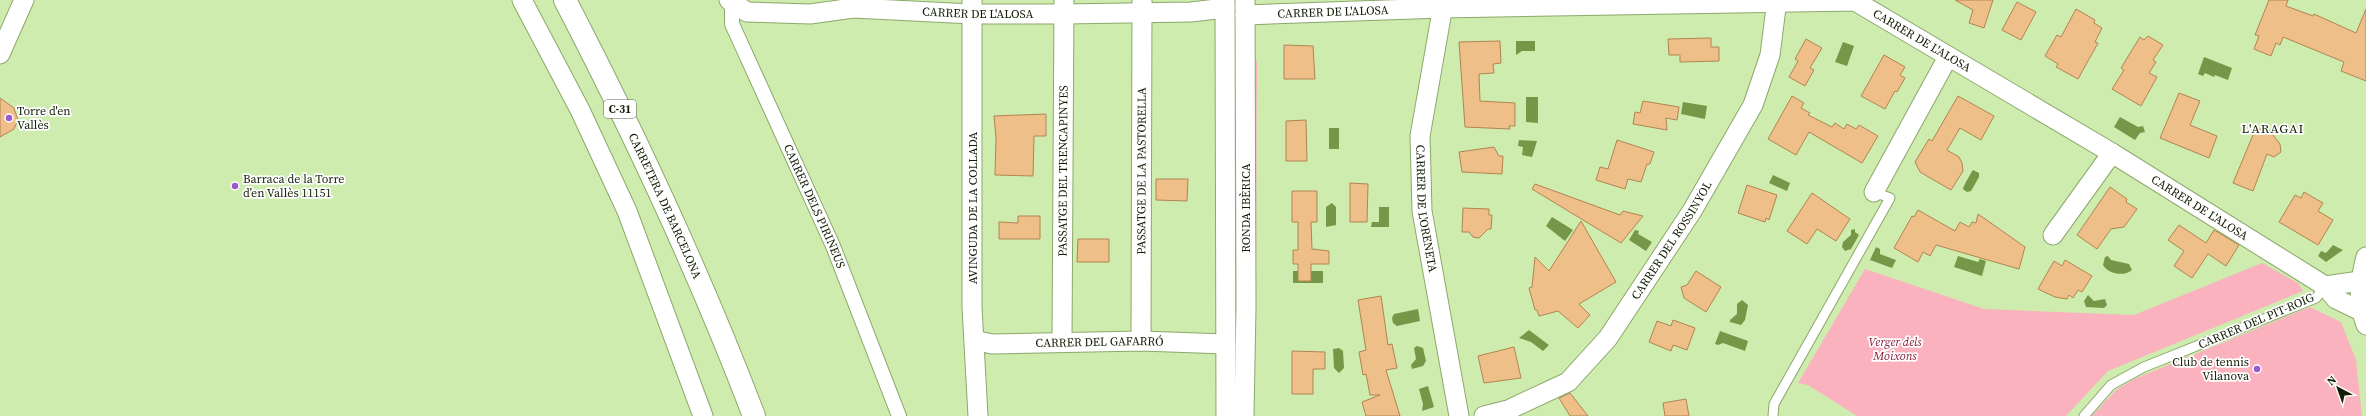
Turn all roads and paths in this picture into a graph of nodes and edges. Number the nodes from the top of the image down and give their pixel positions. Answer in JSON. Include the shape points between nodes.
{"nodes":[{"id":1,"x":24,"y":0,"type":"edge"},
{"id":2,"x":522,"y":0,"type":"edge"},
{"id":3,"x":565,"y":0,"type":"edge"},
{"id":4,"x":730,"y":2,"type":"edge"},
{"id":5,"x":1776,"y":2,"type":"edge"},
{"id":6,"x":853,"y":4,"type":"edge"},
{"id":7,"x":1225,"y":4,"type":"edge"},
{"id":8,"x":1443,"y":4,"type":"edge"},
{"id":9,"x":1142,"y":6,"type":"edge"},
{"id":10,"x":972,"y":7,"type":"edge"},
{"id":11,"x":1064,"y":7,"type":"edge"},
{"id":12,"x":1245,"y":8,"type":"edge"},
{"id":13,"x":0,"y":54,"type":"edge"},
{"id":14,"x":1948,"y":57,"type":"junction"},
{"id":15,"x":2112,"y":153,"type":"junction"},
{"id":16,"x":1874,"y":192,"type":"joint"},
{"id":17,"x":2053,"y":235,"type":"dead end"},
{"id":18,"x":2366,"y":257,"type":"edge"},
{"id":19,"x":2360,"y":281,"type":"junction"},
{"id":20,"x":2325,"y":286,"type":"junction"},
{"id":21,"x":2363,"y":318,"type":"edge"},
{"id":22,"x":974,"y":340,"type":"junction"},
{"id":23,"x":1142,"y":341,"type":"junction"},
{"id":24,"x":1062,"y":342,"type":"junction"},
{"id":25,"x":1226,"y":344,"type":"junction"},
{"id":26,"x":702,"y":416,"type":"edge"},
{"id":27,"x":754,"y":416,"type":"edge"},
{"id":28,"x":899,"y":416,"type":"edge"},
{"id":29,"x":978,"y":416,"type":"edge"},
{"id":30,"x":1226,"y":416,"type":"edge"},
{"id":31,"x":1244,"y":416,"type":"edge"},
{"id":32,"x":1460,"y":416,"type":"edge"},
{"id":33,"x":1484,"y":416,"type":"edge"},
{"id":34,"x":1773,"y":416,"type":"edge"},
{"id":35,"x":2084,"y":416,"type":"edge"}],
"edges":[{"from":1,"to":13,"type":"street"},
{"from":2,"to":26,"type":"street","via":[[580,110],[627,211]]},
{"from":3,"to":27,"type":"highway","name":"CARRETERA DE BARCELONA","number":"C-31","via":[[612,91],[672,219]]},
{"from":4,"to":6,"type":"street","name":"CARRER DE L'ALOSA","via":[[747,12],[810,14]]},
{"from":4,"to":28,"type":"street","name":"CARRER DELS PIRINEUS","via":[[732,24],[833,246]]},
{"from":5,"to":8,"type":"street","name":"CARRER DE L'ALOSA"},
{"from":5,"to":14,"type":"street","name":"CARRER DE L'ALOSA","via":[[1855,1]]},
{"from":5,"to":33,"type":"street","name":"CARRER DEL ROSSINYOL","via":[[1770,55],[1753,105],[1692,211],[1608,338],[1568,382],[1508,410]]},
{"from":6,"to":10,"type":"street","name":"CARRER DE L'ALOSA"},
{"from":7,"to":9,"type":"street","name":"CARRER DE L'ALOSA","via":[[1192,12]]},
{"from":7,"to":25,"type":"street","name":"RONDA IBÈRICA"},
{"from":8,"to":12,"type":"street","name":"CARRER DE L'ALOSA"},
{"from":8,"to":32,"type":"street","name":"CARRER DE L'ORENETA","via":[[1420,136],[1422,211]]},
{"from":9,"to":11,"type":"street","name":"CARRER DE L'ALOSA"},
{"from":9,"to":23,"type":"street","name":"PASSATGE DE LA PASTORELLA"},
{"from":10,"to":11,"type":"street","name":"CARRER DE L'ALOSA"},
{"from":10,"to":22,"type":"street","name":"AVINGUDA DE LA COLLADA"},
{"from":11,"to":24,"type":"street","name":"PASSATGE DEL TRENCAPINYES"},
{"from":12,"to":31,"type":"street","name":"RONDA IBÈRICA"},
{"from":14,"to":15,"type":"street","name":"CARRER DE L'ALOSA"},
{"from":14,"to":16,"type":"street"},
{"from":15,"to":17,"type":"street"},
{"from":15,"to":20,"type":"street","name":"CARRER DE L'ALOSA"},
{"from":16,"to":34,"type":"lane","via":[[1890,198],[1774,404]]},
{"from":18,"to":19,"type":"street"},
{"from":19,"to":20,"type":"street"},
{"from":19,"to":21,"type":"street"},
{"from":20,"to":21,"type":"street","name":"CARRER DE L'ALOSA","via":[[2336,299]]},
{"from":20,"to":35,"type":"lane","name":"CARRER DEL PIT-ROIG","via":[[2316,298],[2144,367],[2111,385]]},
{"from":22,"to":24,"type":"street","name":"CARRER DEL GAFARRÓ","via":[[992,344]]},
{"from":22,"to":29,"type":"street","name":"AVINGUDA DE LA COLLADA"},
{"from":23,"to":24,"type":"street","name":"CARRER DEL GAFARRÓ"},
{"from":23,"to":25,"type":"street","name":"CARRER DEL GAFARRÓ"},
{"from":25,"to":30,"type":"street","name":"RONDA IBÈRICA"}]}
